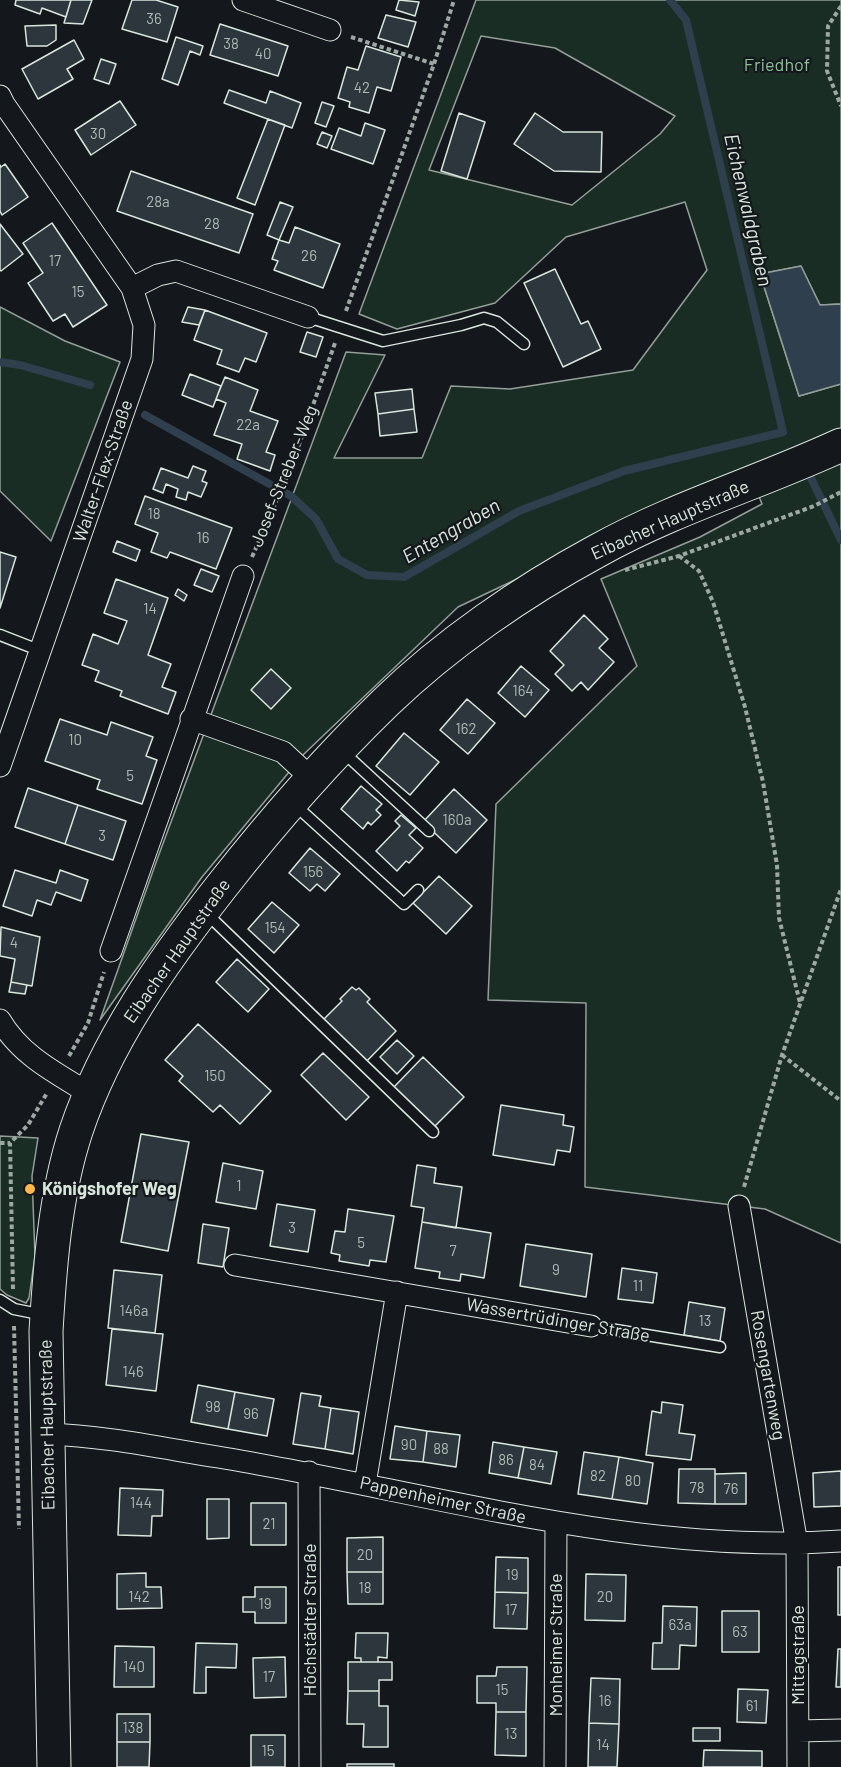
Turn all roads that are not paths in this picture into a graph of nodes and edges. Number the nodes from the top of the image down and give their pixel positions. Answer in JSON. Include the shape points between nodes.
{"nodes":[{"id":1,"x":243,"y":0,"type":"edge"},
{"id":2,"x":330,"y":30,"type":"road end"},
{"id":3,"x":0,"y":96,"type":"edge"},
{"id":4,"x":132,"y":288,"type":"junction"},
{"id":5,"x":308,"y":317,"type":"joint"},
{"id":6,"x":524,"y":344,"type":"dead end"},
{"id":7,"x":841,"y":445,"type":"edge"},
{"id":8,"x":243,"y":576,"type":"road end"},
{"id":9,"x":0,"y":635,"type":"edge"},
{"id":10,"x":40,"y":651,"type":"junction"},
{"id":11,"x":192,"y":718,"type":"junction"},
{"id":12,"x":340,"y":749,"type":"junction"},
{"id":13,"x":0,"y":766,"type":"edge"},
{"id":14,"x":301,"y":790,"type":"junction"},
{"id":15,"x":429,"y":831,"type":"dead end"},
{"id":16,"x":418,"y":890,"type":"dead end"},
{"id":17,"x":203,"y":910,"type":"junction"},
{"id":18,"x":111,"y":951,"type":"dead end"},
{"id":19,"x":0,"y":1020,"type":"edge"},
{"id":20,"x":90,"y":1094,"type":"junction"},
{"id":21,"x":433,"y":1132,"type":"dead end"},
{"id":22,"x":739,"y":1206,"type":"road end"},
{"id":23,"x":235,"y":1265,"type":"dead end"},
{"id":24,"x":397,"y":1292,"type":"junction"},
{"id":25,"x":0,"y":1300,"type":"edge"},
{"id":26,"x":47,"y":1315,"type":"junction"},
{"id":27,"x":591,"y":1326,"type":"joint"},
{"id":28,"x":720,"y":1347,"type":"dead end"},
{"id":29,"x":47,"y":1434,"type":"junction"},
{"id":30,"x":309,"y":1472,"type":"junction"},
{"id":31,"x":365,"y":1484,"type":"junction"},
{"id":32,"x":556,"y":1523,"type":"junction"},
{"id":33,"x":841,"y":1541,"type":"edge"},
{"id":34,"x":797,"y":1544,"type":"junction"},
{"id":35,"x":841,"y":1730,"type":"edge"},
{"id":36,"x":798,"y":1731,"type":"junction"},
{"id":37,"x":54,"y":1767,"type":"edge"},
{"id":38,"x":310,"y":1767,"type":"edge"},
{"id":39,"x":555,"y":1767,"type":"edge"},
{"id":40,"x":798,"y":1767,"type":"edge"}],
"edges":[{"from":1,"to":2,"type":"street"},
{"from":3,"to":4,"type":"street","name":"Walter-Flex-Straße"},
{"from":4,"to":5,"type":"street","via":[[176,271]]},
{"from":4,"to":10,"type":"street","name":"Walter-Flex-Straße","via":[[144,326],[142,359]]},
{"from":5,"to":6,"type":"lane","via":[[383,341],[484,318],[497,322]]},
{"from":7,"to":12,"type":"main road","name":"Eibacher Hauptstraße","via":[[640,530],[524,594],[387,700]]},
{"from":8,"to":11,"type":"street"},
{"from":9,"to":10,"type":"lane"},
{"from":10,"to":13,"type":"street","name":"Walter-Flex-Straße"},
{"from":11,"to":14,"type":"street","via":[[283,752]]},
{"from":11,"to":18,"type":"street"},
{"from":12,"to":14,"type":"main road","name":"Eibacher Hauptstraße"},
{"from":12,"to":15,"type":"lane"},
{"from":14,"to":16,"type":"lane","via":[[404,904]]},
{"from":14,"to":17,"type":"main road","name":"Eibacher Hauptstraße"},
{"from":17,"to":20,"type":"main road","name":"Eibacher Hauptstraße","via":[[138,1001]]},
{"from":17,"to":21,"type":"lane"},
{"from":19,"to":20,"type":"street","via":[[23,1050]]},
{"from":20,"to":26,"type":"main road","name":"Eibacher Hauptstraße","via":[[76,1130],[62,1188]]},
{"from":22,"to":34,"type":"street","name":"Rosengartenweg"},
{"from":23,"to":24,"type":"street","name":"Wassertrüdinger Straße"},
{"from":24,"to":27,"type":"street","name":"Wassertrüdinger Straße"},
{"from":24,"to":31,"type":"street"},
{"from":25,"to":26,"type":"lane","via":[[14,1309]]},
{"from":26,"to":29,"type":"main road","name":"Eibacher Hauptstraße"},
{"from":27,"to":28,"type":"lane","name":"Wassertrüdinger Straße"},
{"from":29,"to":30,"type":"street","name":"Pappenheimer Straße","via":[[104,1438]]},
{"from":29,"to":37,"type":"main road","name":"Eibacher Hauptstraße"},
{"from":30,"to":31,"type":"street","name":"Pappenheimer Straße"},
{"from":30,"to":38,"type":"street","name":"Höchstädter Straße"},
{"from":31,"to":32,"type":"street","name":"Pappenheimer Straße"},
{"from":32,"to":34,"type":"street","name":"Pappenheimer Straße","via":[[730,1542]]},
{"from":32,"to":39,"type":"street","name":"Monheimer Straße"},
{"from":33,"to":34,"type":"street","name":"Pappenheimer Straße"},
{"from":34,"to":36,"type":"street","name":"Mittagstraße"},
{"from":35,"to":36,"type":"street"},
{"from":36,"to":40,"type":"street","name":"Mittagstraße"}]}
